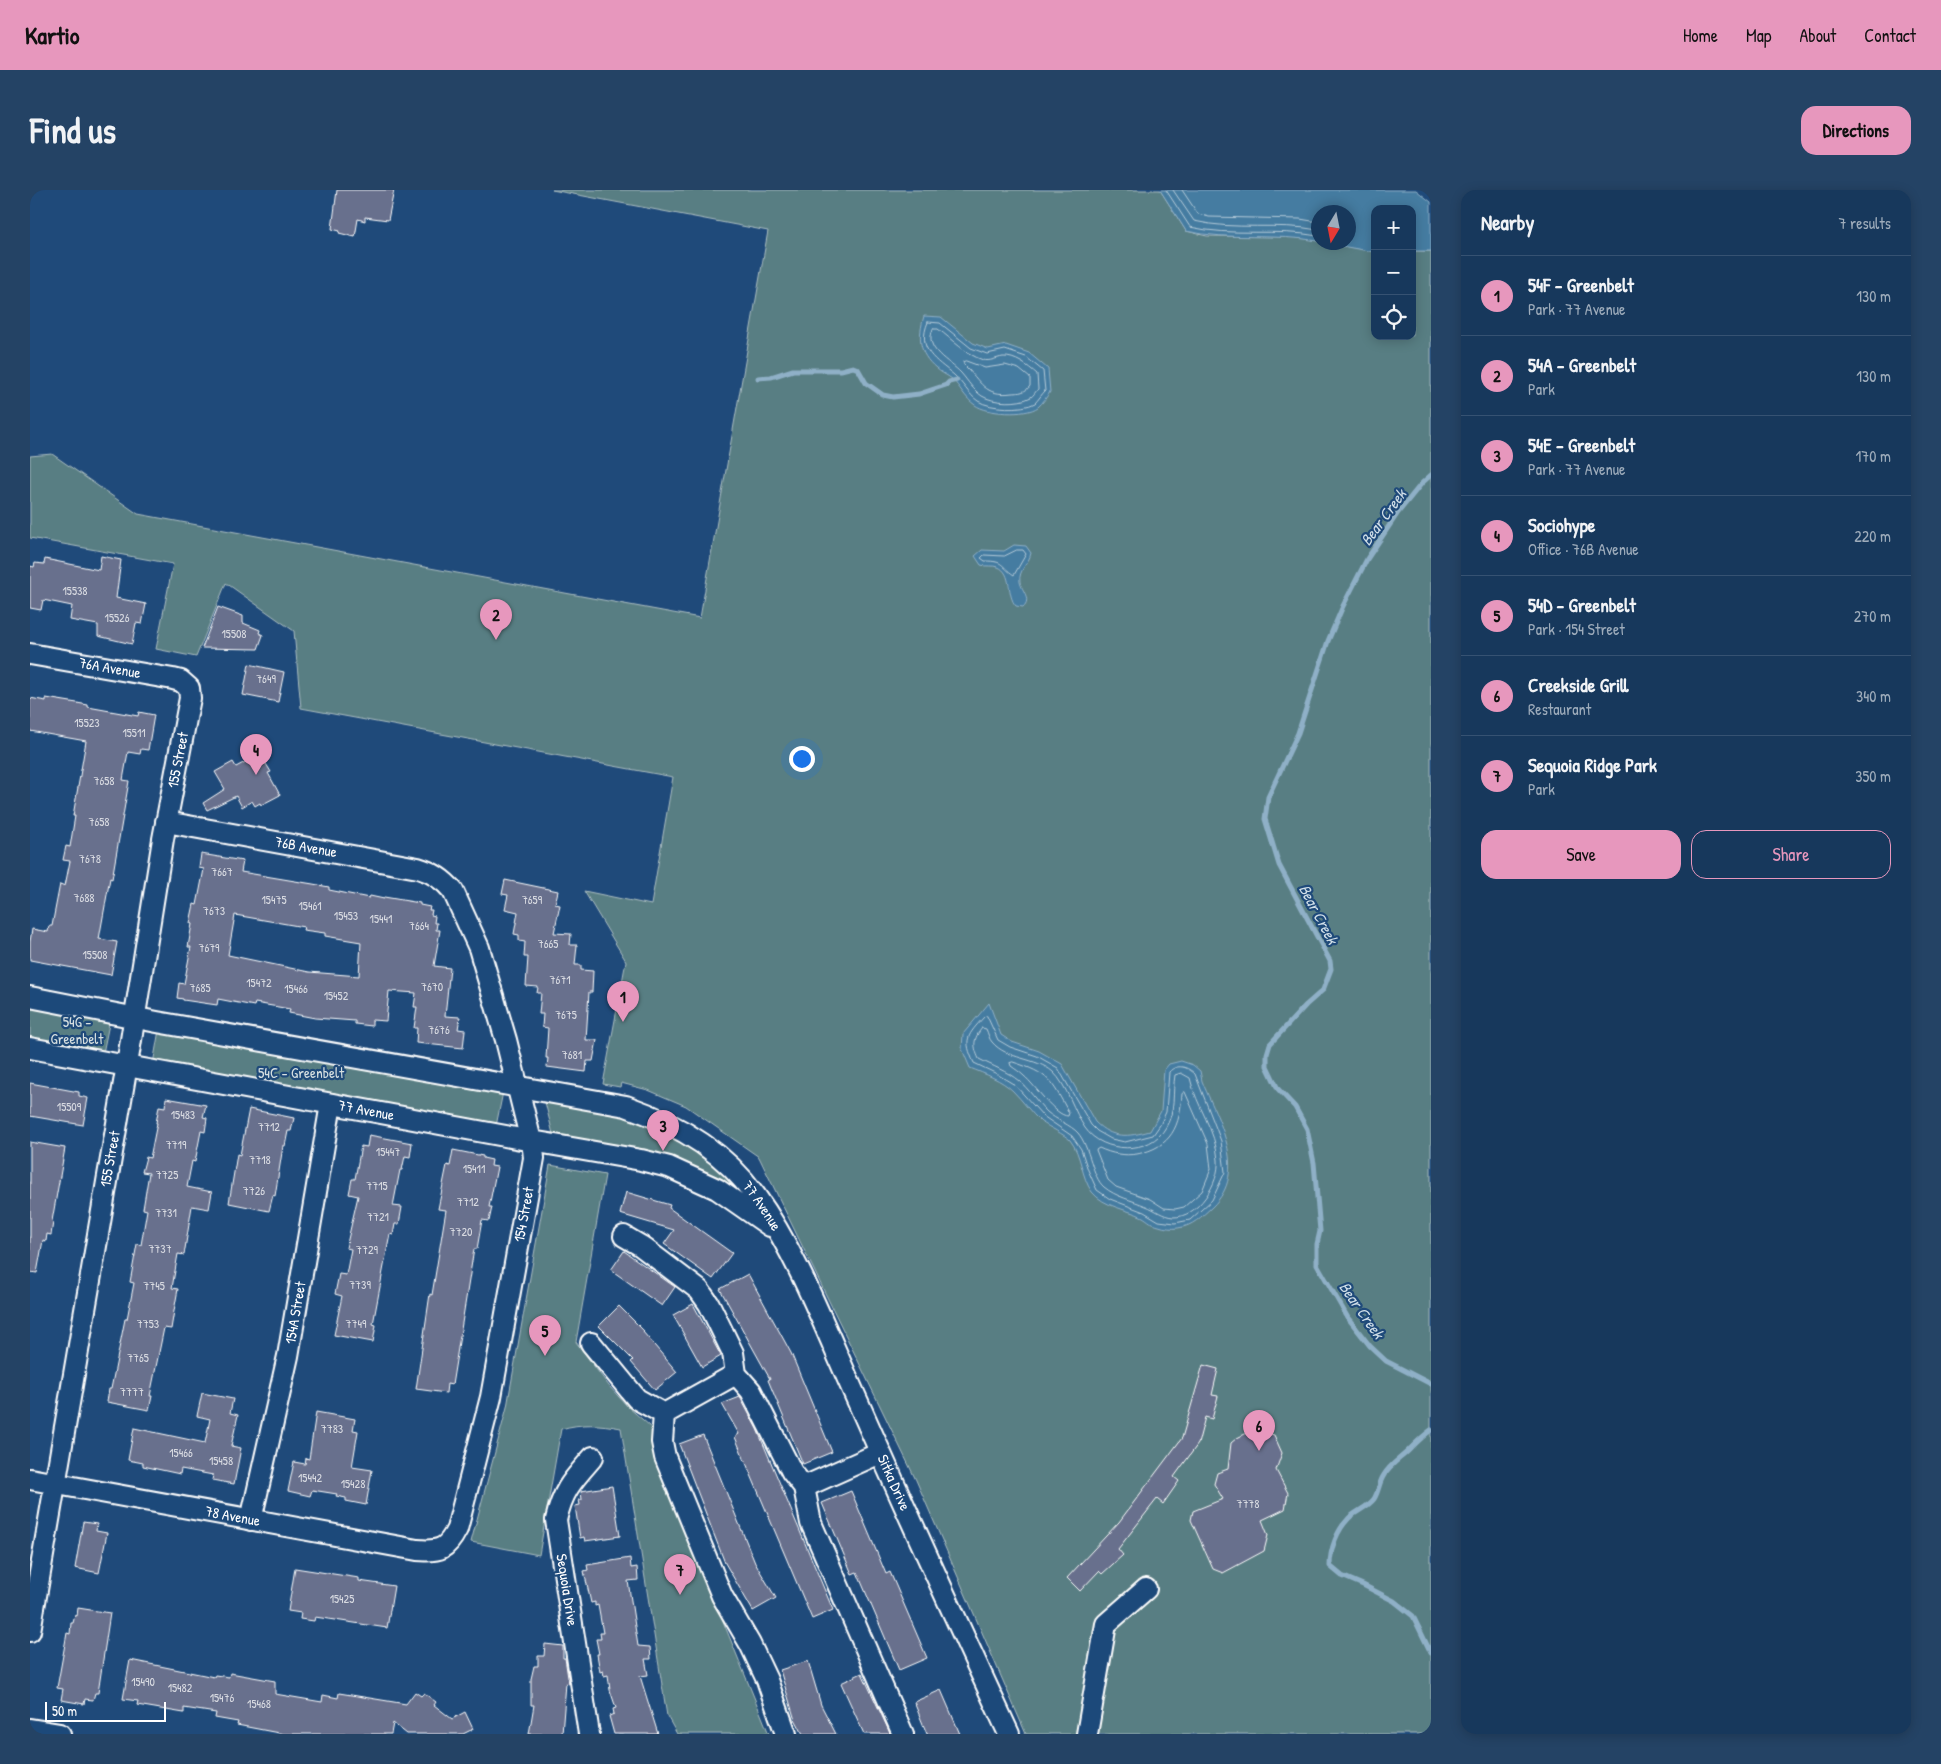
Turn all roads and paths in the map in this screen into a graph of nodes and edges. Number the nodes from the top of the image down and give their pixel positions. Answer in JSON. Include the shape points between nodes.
{"nodes":[{"id":1,"x":30,"y":654,"type":"edge"},
{"id":2,"x":188,"y":688,"type":"joint"},
{"id":3,"x":166,"y":822,"type":"junction"},
{"id":4,"x":442,"y":880,"type":"joint"},
{"id":5,"x":30,"y":997,"type":"edge"},
{"id":6,"x":134,"y":1018,"type":"junction"},
{"id":7,"x":30,"y":1048,"type":"edge"},
{"id":8,"x":127,"y":1065,"type":"junction"},
{"id":9,"x":517,"y":1087,"type":"junction"},
{"id":10,"x":331,"y":1104,"type":"junction"},
{"id":11,"x":532,"y":1141,"type":"junction"},
{"id":12,"x":778,"y":1232,"type":"junction"},
{"id":13,"x":624,"y":1236,"type":"dead end"},
{"id":14,"x":591,"y":1343,"type":"dead end"},
{"id":15,"x":736,"y":1374,"type":"junction"},
{"id":16,"x":664,"y":1414,"type":"junction"},
{"id":17,"x":880,"y":1453,"type":"junction"},
{"id":18,"x":594,"y":1457,"type":"dead end"},
{"id":19,"x":30,"y":1478,"type":"edge"},
{"id":20,"x":55,"y":1483,"type":"junction"},
{"id":21,"x":804,"y":1487,"type":"junction"},
{"id":22,"x":251,"y":1520,"type":"junction"},
{"id":23,"x":437,"y":1550,"type":"joint"},
{"id":24,"x":1146,"y":1589,"type":"dead end"},
{"id":25,"x":30,"y":1631,"type":"edge"},
{"id":26,"x":30,"y":1729,"type":"edge"},
{"id":27,"x":60,"y":1734,"type":"edge"},
{"id":28,"x":589,"y":1734,"type":"edge"},
{"id":29,"x":786,"y":1734,"type":"edge"},
{"id":30,"x":903,"y":1734,"type":"edge"},
{"id":31,"x":1009,"y":1734,"type":"edge"},
{"id":32,"x":1087,"y":1734,"type":"edge"}],
"edges":[{"from":1,"to":2,"type":"street","name":"76A Avenue","via":[[173,679]]},
{"from":2,"to":3,"type":"street","name":"155 Street","via":[[189,706]]},
{"from":3,"to":4,"type":"street","name":"76B Avenue","via":[[418,868]]},
{"from":3,"to":6,"type":"street","name":"155 Street"},
{"from":4,"to":9,"type":"street","name":"154 Street","via":[[452,891],[479,948]]},
{"from":5,"to":6,"type":"street","name":"77 Avenue"},
{"from":6,"to":8,"type":"street","name":"155 Street"},
{"from":6,"to":9,"type":"street","name":"77 Avenue"},
{"from":7,"to":8,"type":"street","name":"77 Avenue"},
{"from":8,"to":10,"type":"street","name":"77 Avenue"},
{"from":8,"to":20,"type":"street","name":"155 Street"},
{"from":9,"to":11,"type":"street","name":"154 Street"},
{"from":9,"to":12,"type":"street","name":"77 Avenue","via":[[626,1106],[680,1129],[707,1147],[736,1173],[755,1194]]},
{"from":10,"to":11,"type":"street","name":"77 Avenue"},
{"from":10,"to":22,"type":"street","name":"154A Street","via":[[288,1356]]},
{"from":11,"to":12,"type":"street","name":"77 Avenue","via":[[669,1167],[717,1189]]},
{"from":11,"to":23,"type":"street","name":"154 Street","via":[[534,1158],[487,1414],[457,1529],[448,1544]]},
{"from":12,"to":17,"type":"street","name":"Sitka Drive","via":[[789,1249]]},
{"from":13,"to":15,"type":"street","via":[[699,1290],[710,1304],[733,1353]]},
{"from":14,"to":16,"type":"street","via":[[637,1399]]},
{"from":15,"to":16,"type":"street"},
{"from":15,"to":21,"type":"street","via":[[751,1391],[792,1472]]},
{"from":16,"to":29,"type":"street","via":[[662,1442],[665,1457],[722,1596],[767,1680]]},
{"from":17,"to":21,"type":"street"},
{"from":17,"to":31,"type":"street","name":"Sitka Drive"},
{"from":18,"to":28,"type":"street","name":"Sequoia Drive","via":[[568,1486],[556,1520]]},
{"from":19,"to":20,"type":"street","name":"78 Avenue"},
{"from":20,"to":22,"type":"street","name":"78 Avenue"},
{"from":20,"to":25,"type":"street","name":"155 Street"},
{"from":21,"to":30,"type":"street","via":[[811,1523]]},
{"from":22,"to":23,"type":"street","name":"78 Avenue","via":[[418,1550]]},
{"from":24,"to":32,"type":"street","via":[[1106,1624]]},
{"from":26,"to":27,"type":"street"}]}
